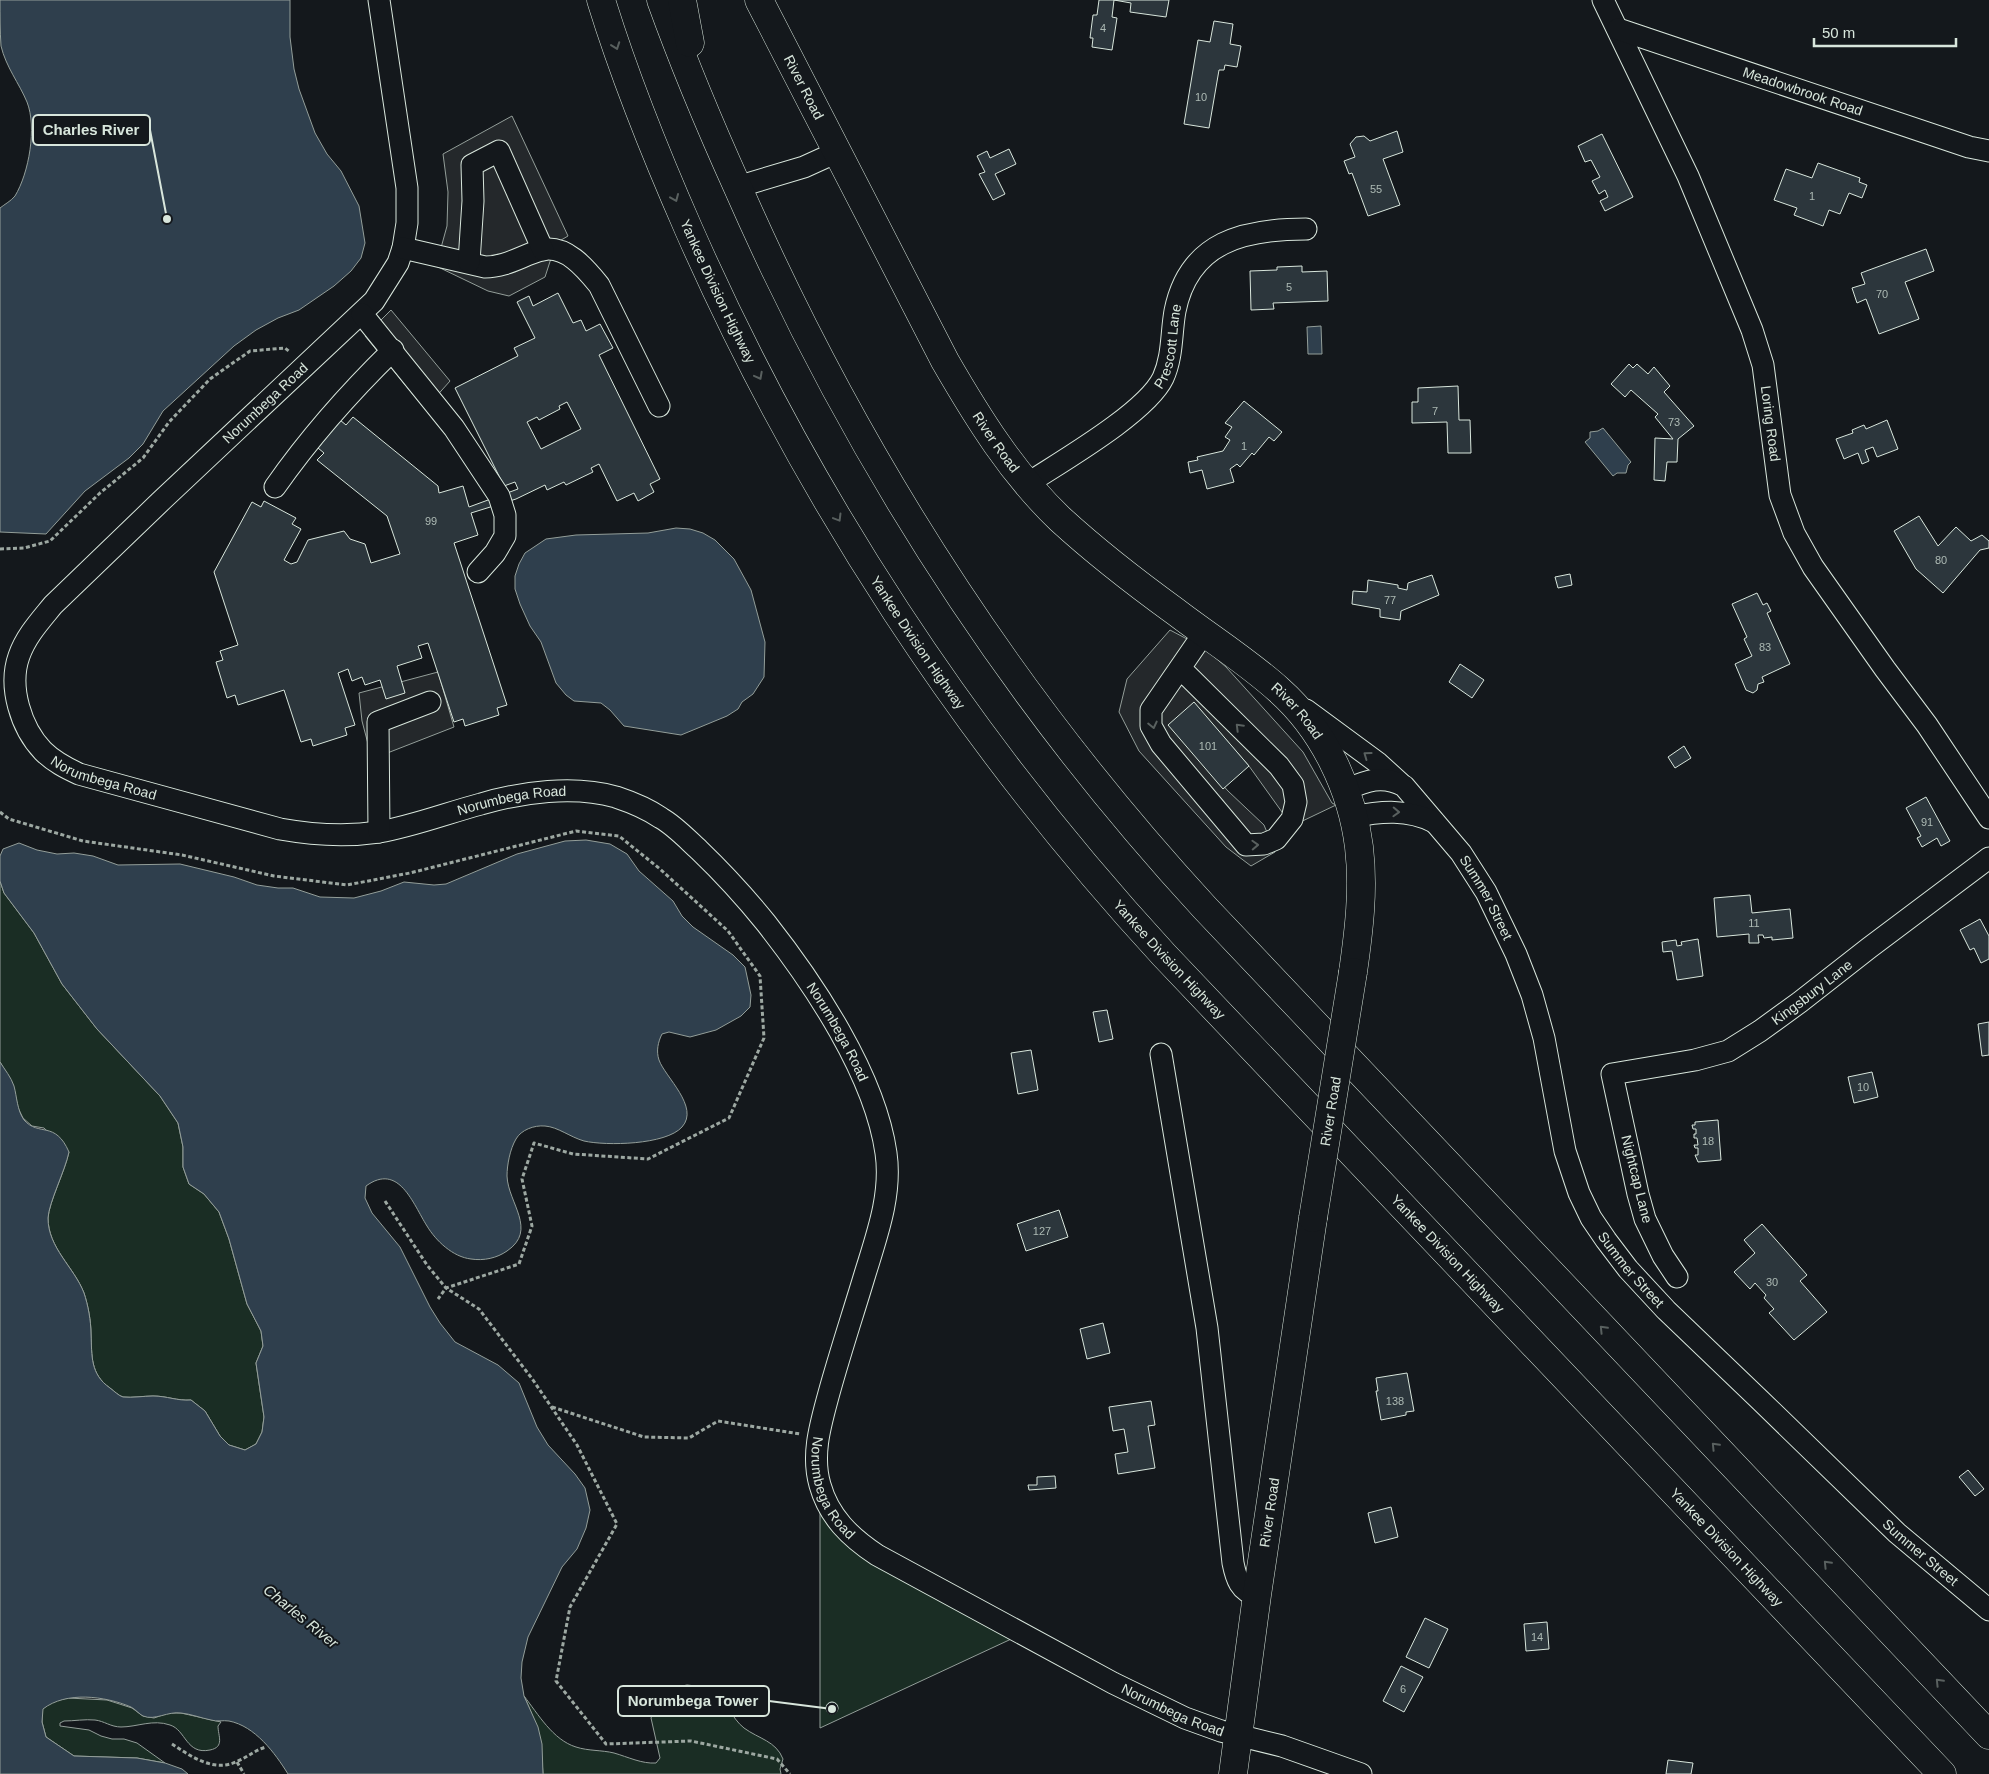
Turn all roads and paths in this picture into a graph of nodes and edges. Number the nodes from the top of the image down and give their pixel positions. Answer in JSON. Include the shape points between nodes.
{"nodes":[{"id":1,"x":379,"y":0,"type":"edge"},
{"id":2,"x":601,"y":0,"type":"edge"},
{"id":3,"x":661,"y":0,"type":"edge"},
{"id":4,"x":682,"y":0,"type":"edge"},
{"id":5,"x":759,"y":0,"type":"edge"},
{"id":6,"x":1603,"y":0,"type":"edge"},
{"id":7,"x":1618,"y":29,"type":"junction"},
{"id":8,"x":700,"y":103,"type":"junction"},
{"id":9,"x":1989,"y":151,"type":"edge"},
{"id":10,"x":837,"y":152,"type":"junction"},
{"id":11,"x":737,"y":187,"type":"junction"},
{"id":12,"x":1306,"y":229,"type":"dead end"},
{"id":13,"x":403,"y":248,"type":"junction"},
{"id":14,"x":543,"y":250,"type":"junction"},
{"id":15,"x":469,"y":262,"type":"junction"},
{"id":16,"x":362,"y":314,"type":"junction"},
{"id":17,"x":393,"y":350,"type":"junction"},
{"id":18,"x":307,"y":364,"type":"junction"},
{"id":19,"x":659,"y":406,"type":"dead end"},
{"id":20,"x":1027,"y":484,"type":"junction"},
{"id":21,"x":275,"y":487,"type":"dead end"},
{"id":22,"x":0,"y":548,"type":"edge"},
{"id":23,"x":478,"y":572,"type":"dead end"},
{"id":24,"x":1204,"y":633,"type":"junction"},
{"id":25,"x":1180,"y":668,"type":"junction"},
{"id":26,"x":1279,"y":690,"type":"junction"},
{"id":27,"x":430,"y":702,"type":"dead end"},
{"id":28,"x":1404,"y":786,"type":"junction"},
{"id":29,"x":1345,"y":790,"type":"junction"},
{"id":30,"x":0,"y":812,"type":"edge"},
{"id":31,"x":1353,"y":818,"type":"junction"},
{"id":32,"x":1989,"y":818,"type":"edge"},
{"id":33,"x":1437,"y":823,"type":"junction"},
{"id":34,"x":379,"y":832,"type":"junction"},
{"id":35,"x":1989,"y":858,"type":"edge"},
{"id":36,"x":1161,"y":1054,"type":"dead end"},
{"id":37,"x":1612,"y":1074,"type":"joint"},
{"id":38,"x":384,"y":1201,"type":"dead end"},
{"id":39,"x":1677,"y":1277,"type":"dead end"},
{"id":40,"x":446,"y":1288,"type":"junction"},
{"id":41,"x":438,"y":1299,"type":"dead end"},
{"id":42,"x":551,"y":1406,"type":"junction"},
{"id":43,"x":818,"y":1437,"type":"junction"},
{"id":44,"x":1257,"y":1595,"type":"junction"},
{"id":45,"x":1989,"y":1610,"type":"edge"},
{"id":46,"x":1238,"y":1735,"type":"junction"},
{"id":47,"x":1989,"y":1735,"type":"edge"},
{"id":48,"x":172,"y":1744,"type":"dead end"},
{"id":49,"x":266,"y":1747,"type":"dead end"},
{"id":50,"x":237,"y":1762,"type":"junction"},
{"id":51,"x":244,"y":1774,"type":"edge"},
{"id":52,"x":790,"y":1774,"type":"edge"},
{"id":53,"x":1233,"y":1774,"type":"edge"},
{"id":54,"x":1361,"y":1774,"type":"edge"},
{"id":55,"x":1942,"y":1774,"type":"edge"}],
"edges":[{"from":1,"to":13,"type":"street","name":"Norumbega Road","via":[[407,188]]},
{"from":2,"to":55,"type":"main road","name":"Yankee Division Highway","one_way":true,"via":[[643,120],[683,217],[738,337],[784,425],[902,620],[1026,794],[1164,955]]},
{"from":3,"to":8,"type":"main road"},
{"from":4,"to":8,"type":"main road"},
{"from":5,"to":10,"type":"main road","name":"River Road"},
{"from":6,"to":7,"type":"street","name":"Loring Road"},
{"from":7,"to":9,"type":"street","name":"Meadowbrook Road"},
{"from":7,"to":32,"type":"street","name":"Loring Road","via":[[1688,176],[1752,330],[1762,365],[1780,495],[1794,533],[1813,567],[1928,725]]},
{"from":8,"to":11,"type":"main road"},
{"from":10,"to":11,"type":"street","via":[[795,170]]},
{"from":10,"to":20,"type":"main road","name":"River Road","via":[[950,370],[995,442]]},
{"from":47,"to":11,"type":"main road","one_way":true,"via":[[1204,908],[1087,772],[989,641],[895,496],[811,345]]},
{"from":12,"to":20,"type":"street","name":"Prescott Lane","via":[[1259,231],[1224,242],[1202,259],[1186,281],[1175,310],[1172,345],[1163,378],[1150,397],[1128,416]]},
{"from":13,"to":15,"type":"street"},
{"from":13,"to":16,"type":"street","name":"Norumbega Road","via":[[398,264]]},
{"from":14,"to":15,"type":"street","via":[[498,266],[484,267]]},
{"from":14,"to":15,"type":"street","via":[[499,152],[472,165]]},
{"from":14,"to":19,"type":"street","via":[[558,251],[574,258],[599,285]]},
{"from":16,"to":17,"type":"street"},
{"from":16,"to":18,"type":"street","name":"Norumbega Road"},
{"from":17,"to":21,"type":"street","via":[[313,435]]},
{"from":17,"to":23,"type":"street","via":[[454,428],[499,496],[505,515],[505,536]]},
{"from":18,"to":22,"type":"path","via":[[285,348],[250,351],[210,378],[169,422],[143,458],[50,540],[24,548]]},
{"from":18,"to":34,"type":"street","name":"Norumbega Road","via":[[53,605],[26,640],[18,657],[17,699],[32,738],[59,765],[79,774],[280,829],[335,836]]},
{"from":20,"to":24,"type":"main road","name":"River Road","via":[[1081,537]]},
{"from":24,"to":25,"type":"street"},
{"from":24,"to":26,"type":"main road","name":"River Road"},
{"from":25,"to":25,"type":"street","one_way":true,"via":[[1151,710],[1151,726],[1161,744],[1246,845],[1264,844],[1276,839],[1292,820],[1296,802],[1293,785],[1279,766]]},
{"from":28,"to":26,"type":"street","name":"Summer Street","one_way":true},
{"from":26,"to":29,"type":"main road","name":"River Road","via":[[1314,729]]},
{"from":27,"to":34,"type":"street","via":[[378,722]]},
{"from":28,"to":29,"type":"street","via":[[1377,779]]},
{"from":28,"to":33,"type":"street","name":"Summer Street"},
{"from":29,"to":31,"type":"main road","name":"River Road"},
{"from":30,"to":40,"type":"path","via":[[9,818],[83,841],[182,855],[274,876],[347,885],[410,873],[576,830],[619,836],[728,931],[760,976],[764,1038],[729,1118],[648,1159],[573,1154],[534,1143],[522,1179],[532,1226],[519,1264]]},
{"from":31,"to":33,"type":"street","one_way":true,"via":[[1400,812]]},
{"from":31,"to":44,"type":"main road","name":"River Road","bridge":true,"via":[[1362,887],[1359,932]]},
{"from":33,"to":45,"type":"street","name":"Summer Street","via":[[1461,852],[1516,954],[1544,1038],[1565,1151],[1579,1193],[1606,1240],[1666,1310],[1897,1533]]},
{"from":34,"to":43,"type":"street","name":"Norumbega Road","via":[[512,797],[566,792],[615,797],[661,818],[681,833],[751,904],[780,941],[847,1046],[873,1104],[886,1153],[888,1182],[882,1215]]},
{"from":35,"to":37,"type":"street","name":"Kingsbury Lane","via":[[1760,1032],[1728,1051]]},
{"from":36,"to":44,"type":"street","via":[[1207,1328],[1233,1563],[1244,1591]]},
{"from":37,"to":39,"type":"street","name":"Nightcap Lane","via":[[1645,1219]]},
{"from":38,"to":40,"type":"path"},
{"from":40,"to":41,"type":"path"},
{"from":40,"to":42,"type":"path","via":[[479,1309]]},
{"from":42,"to":43,"type":"path","via":[[644,1437],[689,1438],[718,1421]]},
{"from":42,"to":52,"type":"path","via":[[577,1445],[617,1524],[570,1607],[556,1681],[606,1744],[691,1741],[777,1759]]},
{"from":43,"to":46,"type":"street","name":"Norumbega Road","via":[[816,1462],[825,1499],[840,1526],[858,1542],[1136,1695],[1205,1726]]},
{"from":44,"to":46,"type":"main road","name":"River Road"},
{"from":46,"to":53,"type":"main road","name":"River Road"},
{"from":46,"to":54,"type":"street","name":"Norumbega Road","via":[[1275,1744]]},
{"from":48,"to":50,"type":"path","via":[[198,1761],[218,1766]]},
{"from":49,"to":50,"type":"path"},
{"from":50,"to":51,"type":"path"}]}
